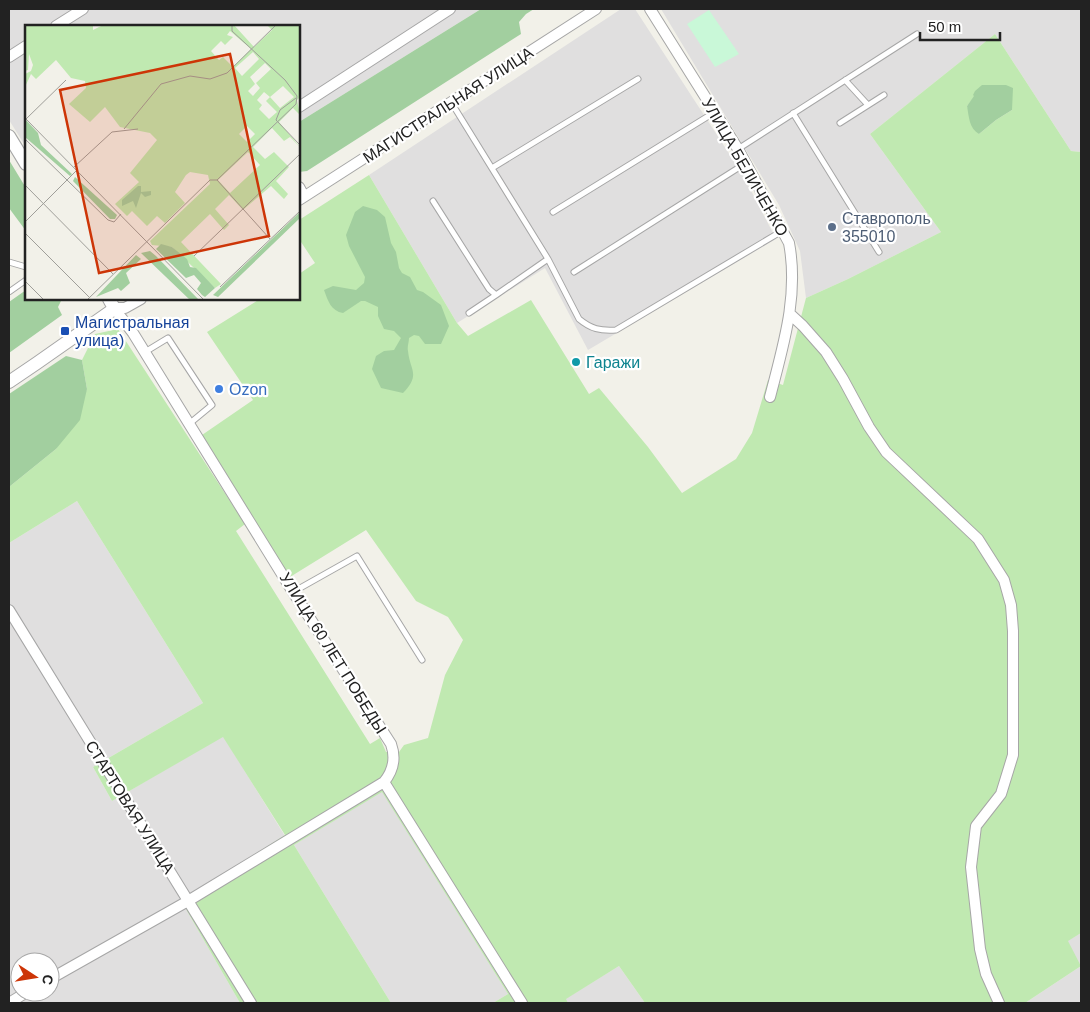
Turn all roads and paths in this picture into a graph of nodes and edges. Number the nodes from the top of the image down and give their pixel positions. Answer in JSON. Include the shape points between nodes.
{"nodes":[{"id":1,"x":83,"y":9,"type":"edge"},
{"id":2,"x":450,"y":9,"type":"edge"},
{"id":3,"x":596,"y":9,"type":"edge"},
{"id":4,"x":650,"y":9,"type":"edge"},
{"id":5,"x":58,"y":25,"type":"edge"},
{"id":6,"x":916,"y":34,"type":"dead end"},
{"id":7,"x":25,"y":47,"type":"edge"},
{"id":8,"x":9,"y":57,"type":"edge"},
{"id":9,"x":638,"y":79,"type":"dead end"},
{"id":10,"x":845,"y":80,"type":"junction"},
{"id":11,"x":884,"y":95,"type":"dead end"},
{"id":12,"x":451,"y":102,"type":"junction"},
{"id":13,"x":868,"y":105,"type":"junction"},
{"id":14,"x":300,"y":106,"type":"edge"},
{"id":15,"x":715,"y":112,"type":"junction"},
{"id":16,"x":793,"y":113,"type":"junction"},
{"id":17,"x":840,"y":123,"type":"dead end"},
{"id":18,"x":9,"y":136,"type":"edge"},
{"id":19,"x":738,"y":149,"type":"junction"},
{"id":20,"x":25,"y":162,"type":"edge"},
{"id":21,"x":746,"y":163,"type":"junction"},
{"id":22,"x":492,"y":168,"type":"junction"},
{"id":23,"x":301,"y":195,"type":"edge"},
{"id":24,"x":433,"y":201,"type":"dead end"},
{"id":25,"x":553,"y":212,"type":"dead end"},
{"id":26,"x":782,"y":231,"type":"junction"},
{"id":27,"x":879,"y":252,"type":"dead end"},
{"id":28,"x":548,"y":258,"type":"junction"},
{"id":29,"x":9,"y":262,"type":"edge"},
{"id":30,"x":25,"y":267,"type":"edge"},
{"id":31,"x":574,"y":272,"type":"dead end"},
{"id":32,"x":25,"y":281,"type":"edge"},
{"id":33,"x":9,"y":292,"type":"edge"},
{"id":34,"x":496,"y":295,"type":"junction"},
{"id":35,"x":139,"y":300,"type":"edge"},
{"id":36,"x":111,"y":304,"type":"edge"},
{"id":37,"x":469,"y":313,"type":"dead end"},
{"id":38,"x":790,"y":314,"type":"junction"},
{"id":39,"x":144,"y":352,"type":"junction"},
{"id":40,"x":9,"y":382,"type":"edge"},
{"id":41,"x":770,"y":397,"type":"dead end"},
{"id":42,"x":189,"y":424,"type":"junction"},
{"id":43,"x":294,"y":592,"type":"junction"},
{"id":44,"x":9,"y":610,"type":"edge"},
{"id":45,"x":422,"y":660,"type":"dead end"},
{"id":46,"x":384,"y":782,"type":"junction"},
{"id":47,"x":188,"y":901,"type":"junction"},
{"id":48,"x":60,"y":973,"type":"edge"},
{"id":49,"x":251,"y":1003,"type":"edge"},
{"id":50,"x":522,"y":1003,"type":"edge"},
{"id":51,"x":1000,"y":1003,"type":"edge"}],
"edges":[{"from":1,"to":5,"type":"street"},
{"from":2,"to":14,"type":"street"},
{"from":3,"to":12,"type":"street","name":"МАГИСТРАЛЬНАЯ УЛИЦА"},
{"from":4,"to":15,"type":"street","name":"УЛИЦА БЕЛИЧЕНКО"},
{"from":6,"to":10,"type":"lane"},
{"from":7,"to":8,"type":"street"},
{"from":9,"to":22,"type":"lane"},
{"from":10,"to":13,"type":"lane"},
{"from":10,"to":16,"type":"lane"},
{"from":11,"to":13,"type":"lane"},
{"from":12,"to":22,"type":"lane"},
{"from":12,"to":23,"type":"street","name":"МАГИСТРАЛЬНАЯ УЛИЦА"},
{"from":13,"to":17,"type":"lane"},
{"from":15,"to":19,"type":"street","name":"УЛИЦА БЕЛИЧЕНКО"},
{"from":15,"to":25,"type":"lane"},
{"from":16,"to":19,"type":"lane"},
{"from":16,"to":27,"type":"lane"},
{"from":18,"to":20,"type":"street"},
{"from":19,"to":21,"type":"street","name":"УЛИЦА БЕЛИЧЕНКО"},
{"from":21,"to":26,"type":"street","name":"УЛИЦА БЕЛИЧЕНКО"},
{"from":21,"to":31,"type":"lane"},
{"from":22,"to":28,"type":"lane"},
{"from":24,"to":34,"type":"lane"},
{"from":26,"to":28,"type":"lane","via":[[616,330],[600,330],[579,319]]},
{"from":26,"to":38,"type":"street","name":"УЛИЦА БЕЛИЧЕНКО","via":[[792,257]]},
{"from":28,"to":34,"type":"lane"},
{"from":29,"to":30,"type":"lane"},
{"from":32,"to":33,"type":"lane"},
{"from":34,"to":37,"type":"lane"},
{"from":35,"to":36,"type":"street","via":[[126,308]]},
{"from":36,"to":39,"type":"street","name":"УЛИЦА 60 ЛЕТ ПОБЕДЫ"},
{"from":36,"to":40,"type":"street"},
{"from":38,"to":41,"type":"street","name":"УЛИЦА БЕЛИЧЕНКО"},
{"from":38,"to":51,"type":"street","via":[[826,352],[886,452],[978,539],[1004,580],[1011,605],[1013,631],[1013,755],[1001,794],[976,826],[971,867],[980,949],[986,974]]},
{"from":39,"to":42,"type":"street","name":"УЛИЦА 60 ЛЕТ ПОБЕДЫ"},
{"from":39,"to":42,"type":"lane","via":[[168,338],[212,405]]},
{"from":42,"to":43,"type":"street","name":"УЛИЦА 60 ЛЕТ ПОБЕДЫ"},
{"from":43,"to":45,"type":"lane","via":[[357,556]]},
{"from":43,"to":46,"type":"street","name":"УЛИЦА 60 ЛЕТ ПОБЕДЫ","via":[[391,744],[394,761]]},
{"from":44,"to":47,"type":"street","name":"СТАРТОВАЯ УЛИЦА"},
{"from":46,"to":47,"type":"street"},
{"from":46,"to":50,"type":"street"},
{"from":47,"to":48,"type":"street"},
{"from":47,"to":49,"type":"street","name":"СТАРТОВАЯ УЛИЦА"}]}
